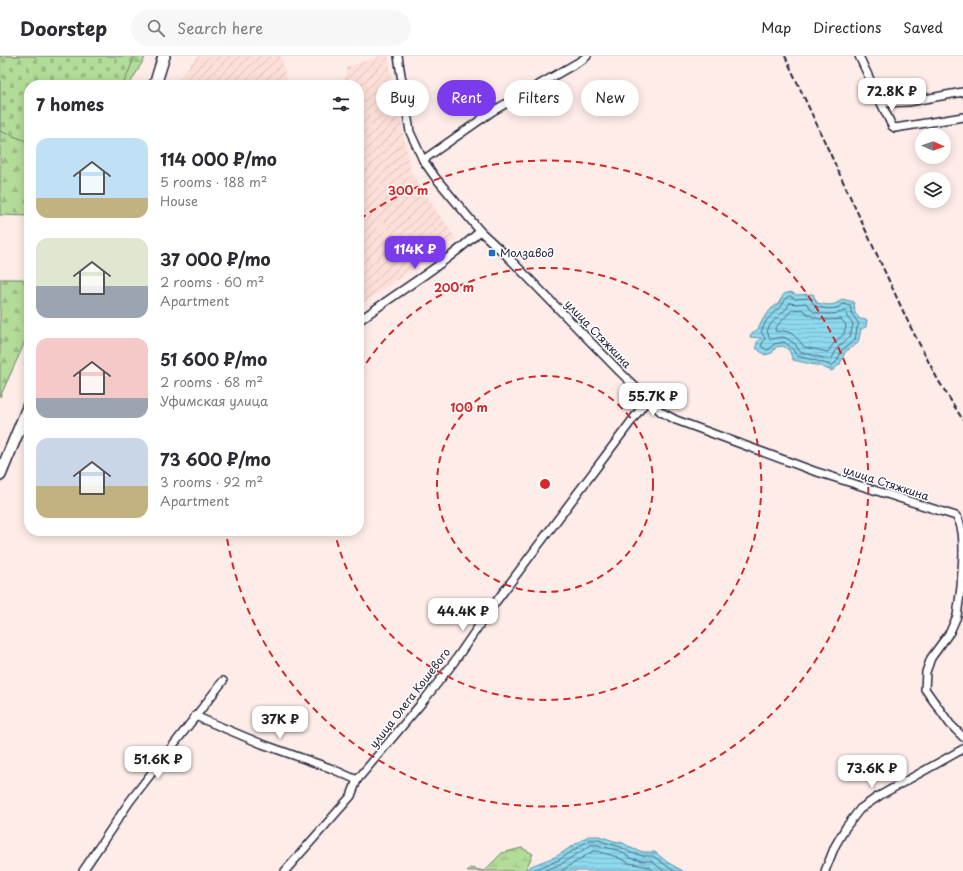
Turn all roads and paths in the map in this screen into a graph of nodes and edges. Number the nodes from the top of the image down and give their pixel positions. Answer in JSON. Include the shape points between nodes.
{"nodes":[{"id":1,"x":164,"y":56,"type":"edge"},
{"id":2,"x":398,"y":56,"type":"edge"},
{"id":3,"x":587,"y":56,"type":"edge"},
{"id":4,"x":859,"y":56,"type":"edge"},
{"id":5,"x":157,"y":80,"type":"edge"},
{"id":6,"x":963,"y":92,"type":"edge"},
{"id":7,"x":881,"y":103,"type":"junction"},
{"id":8,"x":963,"y":117,"type":"edge"},
{"id":9,"x":424,"y":160,"type":"junction"},
{"id":10,"x":480,"y":231,"type":"junction"},
{"id":11,"x":364,"y":317,"type":"edge"},
{"id":12,"x":648,"y":399,"type":"junction"},
{"id":13,"x":24,"y":417,"type":"edge"},
{"id":14,"x":0,"y":475,"type":"edge"},
{"id":15,"x":963,"y":553,"type":"edge"},
{"id":16,"x":223,"y":681,"type":"dead end"},
{"id":17,"x":195,"y":716,"type":"junction"},
{"id":18,"x":963,"y":738,"type":"edge"},
{"id":19,"x":963,"y":749,"type":"edge"},
{"id":20,"x":357,"y":780,"type":"junction"},
{"id":21,"x":83,"y":871,"type":"edge"},
{"id":22,"x":285,"y":871,"type":"edge"},
{"id":23,"x":825,"y":871,"type":"edge"}],
"edges":[{"from":1,"to":5,"type":"main road"},
{"from":2,"to":9,"type":"street","name":"улица Стяжкина","via":[[410,132]]},
{"from":3,"to":9,"type":"street","via":[[493,111]]},
{"from":4,"to":7,"type":"street"},
{"from":6,"to":7,"type":"street","via":[[908,102]]},
{"from":7,"to":8,"type":"street","via":[[895,128]]},
{"from":9,"to":10,"type":"street","name":"улица Стяжкина","via":[[434,177]]},
{"from":10,"to":11,"type":"street","via":[[470,241]]},
{"from":10,"to":12,"type":"street","name":"улица Стяжкина"},
{"from":12,"to":15,"type":"street","name":"улица Стяжкина","via":[[661,412],[676,420],[814,471],[956,516],[960,520]]},
{"from":12,"to":20,"type":"street","name":"улица Олега Кошевого","via":[[454,662]]},
{"from":13,"to":14,"type":"main road"},
{"from":15,"to":18,"type":"street","name":"улица Стяжкина","via":[[957,616],[950,632],[931,658],[926,672],[925,688]]},
{"from":16,"to":17,"type":"street"},
{"from":17,"to":20,"type":"street"},
{"from":17,"to":21,"type":"street","via":[[130,802]]},
{"from":19,"to":23,"type":"street","via":[[878,796],[860,809],[835,846]]},
{"from":20,"to":22,"type":"street","name":"улица Олега Кошевого","via":[[351,796]]}]}
